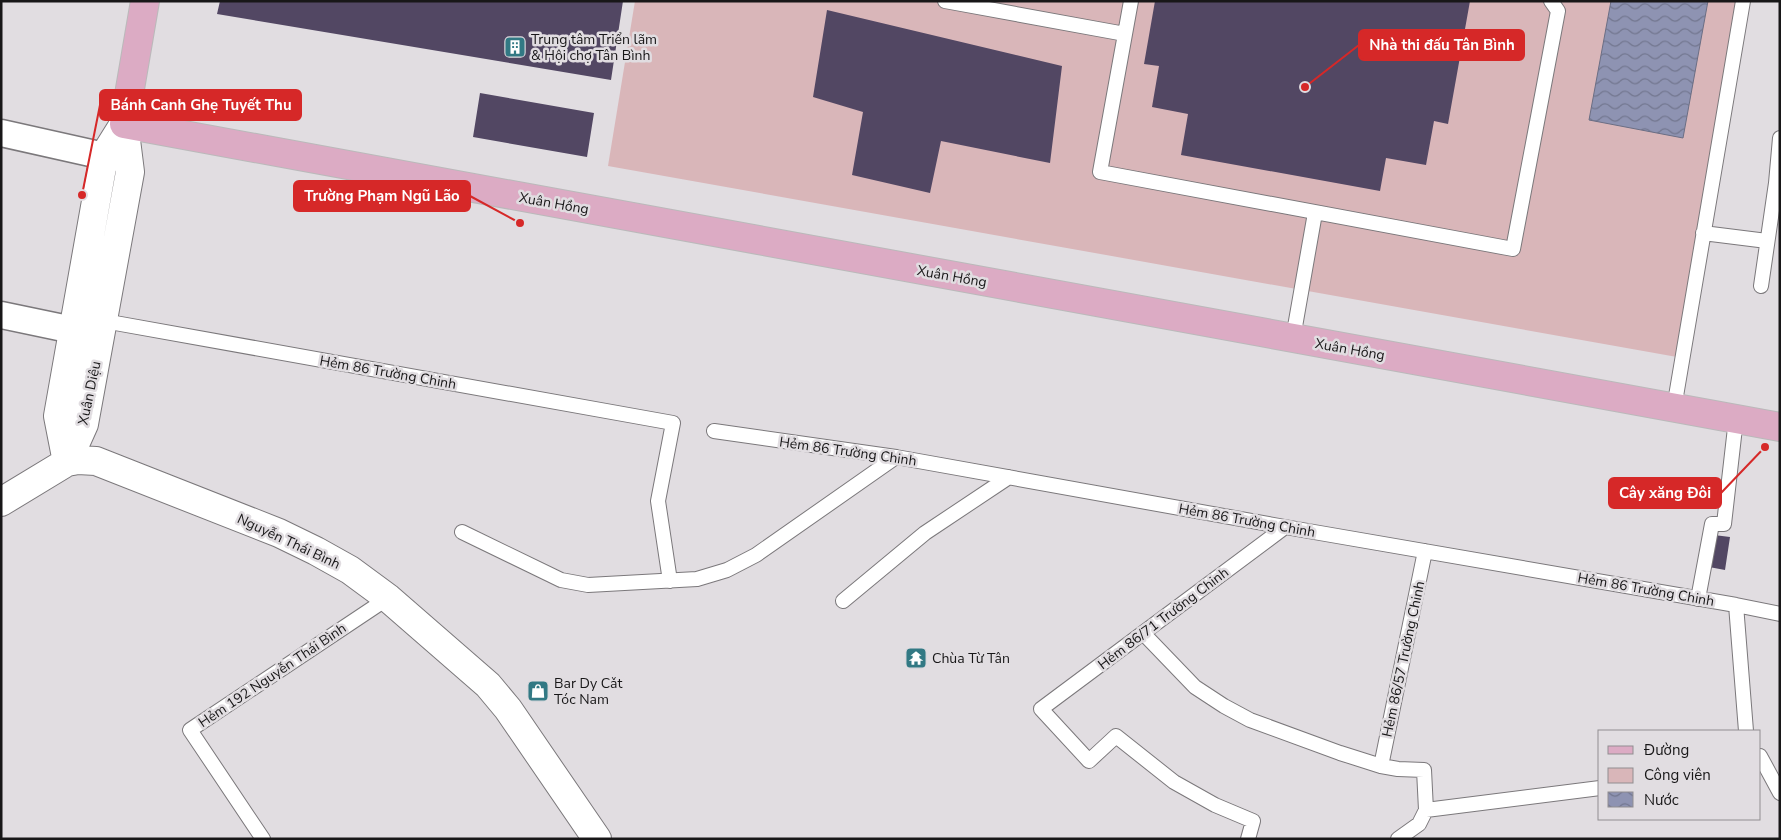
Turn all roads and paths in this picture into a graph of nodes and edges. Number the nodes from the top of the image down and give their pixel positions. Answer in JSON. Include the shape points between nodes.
{"nodes":[{"id":1,"x":145,"y":1,"type":"edge"},
{"id":2,"x":945,"y":1,"type":"edge"},
{"id":3,"x":1131,"y":1,"type":"edge"},
{"id":4,"x":1551,"y":1,"type":"edge"},
{"id":5,"x":1743,"y":1,"type":"edge"},
{"id":6,"x":1125,"y":34,"type":"junction"},
{"id":7,"x":124,"y":124,"type":"junction"},
{"id":8,"x":1,"y":133,"type":"edge"},
{"id":9,"x":1780,"y":138,"type":"edge"},
{"id":10,"x":104,"y":156,"type":"junction"},
{"id":11,"x":1778,"y":182,"type":"edge"},
{"id":12,"x":1315,"y":213,"type":"junction"},
{"id":13,"x":1703,"y":233,"type":"junction"},
{"id":14,"x":1767,"y":241,"type":"junction"},
{"id":15,"x":1761,"y":286,"type":"dead end"},
{"id":16,"x":1,"y":315,"type":"edge"},
{"id":17,"x":104,"y":321,"type":"junction"},
{"id":18,"x":73,"y":330,"type":"junction"},
{"id":19,"x":1294,"y":338,"type":"junction"},
{"id":20,"x":1674,"y":408,"type":"junction"},
{"id":21,"x":1736,"y":419,"type":"junction"},
{"id":22,"x":1780,"y":427,"type":"edge"},
{"id":23,"x":714,"y":431,"type":"dead end"},
{"id":24,"x":896,"y":457,"type":"junction"},
{"id":25,"x":67,"y":462,"type":"junction"},
{"id":26,"x":1009,"y":477,"type":"junction"},
{"id":27,"x":1,"y":502,"type":"edge"},
{"id":28,"x":1285,"y":527,"type":"junction"},
{"id":29,"x":462,"y":532,"type":"dead end"},
{"id":30,"x":1425,"y":551,"type":"junction"},
{"id":31,"x":670,"y":581,"type":"junction"},
{"id":32,"x":388,"y":598,"type":"junction"},
{"id":33,"x":1698,"y":598,"type":"junction"},
{"id":34,"x":843,"y":601,"type":"dead end"},
{"id":35,"x":1736,"y":605,"type":"junction"},
{"id":36,"x":1780,"y":614,"type":"edge"},
{"id":37,"x":1142,"y":633,"type":"junction"},
{"id":38,"x":1746,"y":730,"type":"edge"},
{"id":39,"x":1761,"y":758,"type":"edge"},
{"id":40,"x":1381,"y":766,"type":"junction"},
{"id":41,"x":1598,"y":788,"type":"edge"},
{"id":42,"x":1780,"y":793,"type":"edge"},
{"id":43,"x":1426,"y":810,"type":"junction"},
{"id":44,"x":263,"y":839,"type":"edge"},
{"id":45,"x":597,"y":839,"type":"edge"},
{"id":46,"x":1248,"y":839,"type":"edge"},
{"id":47,"x":1398,"y":839,"type":"edge"}],
"edges":[{"from":1,"to":7,"type":"main road","name":"Xuân Diệu"},
{"from":2,"to":6,"type":"lane"},
{"from":3,"to":6,"type":"lane"},
{"from":4,"to":12,"type":"lane","via":[[1558,10],[1513,249]]},
{"from":5,"to":13,"type":"lane"},
{"from":6,"to":12,"type":"lane","via":[[1100,172]]},
{"from":7,"to":10,"type":"street","name":"Xuân Diệu"},
{"from":7,"to":17,"type":"street","name":"Xuân Diệu","via":[[130,172]]},
{"from":7,"to":19,"type":"main road","name":"Xuân Hồng"},
{"from":8,"to":10,"type":"street"},
{"from":9,"to":11,"type":"lane"},
{"from":10,"to":18,"type":"street","name":"Xuân Diệu"},
{"from":11,"to":14,"type":"lane"},
{"from":12,"to":19,"type":"lane"},
{"from":13,"to":14,"type":"lane"},
{"from":13,"to":20,"type":"lane"},
{"from":14,"to":15,"type":"lane"},
{"from":16,"to":18,"type":"street"},
{"from":17,"to":25,"type":"street","name":"Xuân Diệu","via":[[84,424]]},
{"from":17,"to":31,"type":"lane","name":"Hẻm 86 Trường Chinh","via":[[673,423],[658,501]]},
{"from":18,"to":25,"type":"street","name":"Xuân Diệu","via":[[58,416]]},
{"from":19,"to":20,"type":"main road","name":"Xuân Hồng"},
{"from":20,"to":21,"type":"main road","name":"Xuân Hồng"},
{"from":21,"to":22,"type":"main road","name":"Xuân Hồng"},
{"from":21,"to":33,"type":"lane","via":[[1724,524],[1712,524]]},
{"from":23,"to":24,"type":"lane","name":"Hẻm 86 Trường Chinh"},
{"from":24,"to":26,"type":"lane","name":"Hẻm 86 Trường Chinh"},
{"from":24,"to":31,"type":"lane","via":[[756,555],[726,570],[697,579]]},
{"from":25,"to":27,"type":"street","name":"Nguyễn Thái Bình"},
{"from":25,"to":32,"type":"street","name":"Nguyễn Thái Bình","via":[[96,461],[279,534],[350,570]]},
{"from":26,"to":28,"type":"lane","name":"Hẻm 86 Trường Chinh"},
{"from":26,"to":34,"type":"lane","via":[[925,533]]},
{"from":28,"to":30,"type":"lane","name":"Hẻm 86 Trường Chinh"},
{"from":28,"to":37,"type":"lane","name":"Hẻm 86/71 Trường Chinh"},
{"from":29,"to":31,"type":"lane","via":[[561,580],[588,585]]},
{"from":30,"to":33,"type":"lane","name":"Hẻm 86 Trường Chinh"},
{"from":30,"to":40,"type":"lane","name":"Hẻm 86/57 Trường Chinh"},
{"from":32,"to":44,"type":"lane","name":"Hẻm 192 Nguyễn Thái Bình","via":[[190,730]]},
{"from":32,"to":45,"type":"street","name":"Nguyễn Thái Bình","via":[[488,685]]},
{"from":33,"to":35,"type":"lane","name":"Hẻm 86 Trường Chinh"},
{"from":35,"to":36,"type":"lane","name":"Hẻm 86 Trường Chinh"},
{"from":35,"to":38,"type":"lane"},
{"from":37,"to":40,"type":"lane","via":[[1195,687],[1224,706],[1289,735]]},
{"from":37,"to":46,"type":"lane","name":"Hẻm 86/71 Trường Chinh","via":[[1042,709],[1089,761],[1116,736],[1174,782],[1253,821]]},
{"from":39,"to":42,"type":"lane"},
{"from":40,"to":43,"type":"lane","via":[[1424,770]]},
{"from":41,"to":43,"type":"lane"},
{"from":43,"to":47,"type":"lane","via":[[1418,824]]}]}
